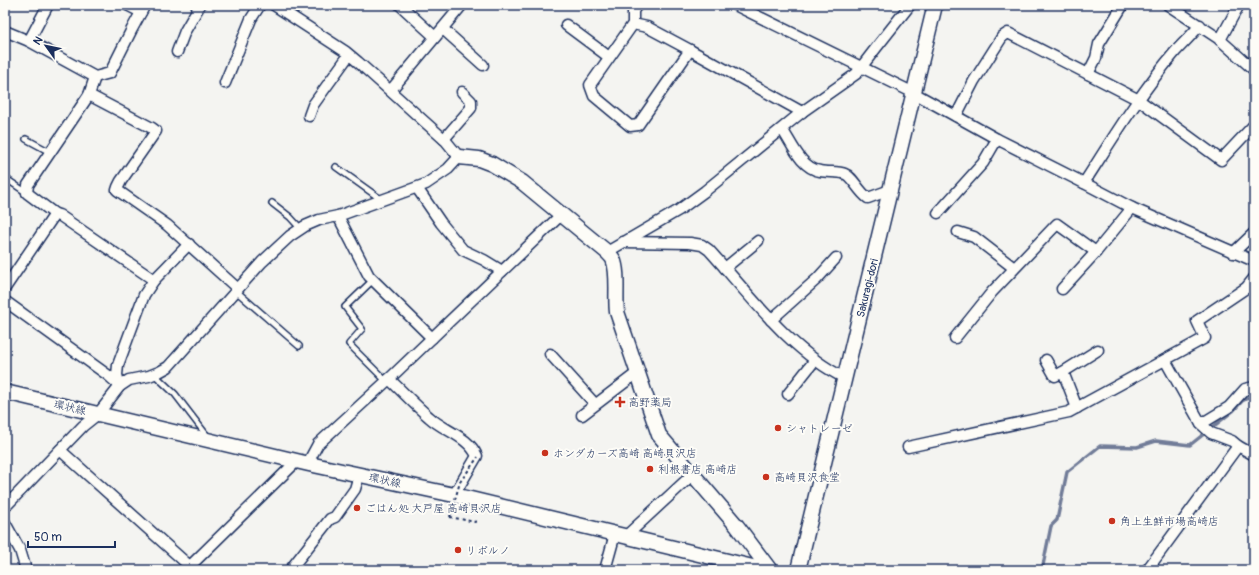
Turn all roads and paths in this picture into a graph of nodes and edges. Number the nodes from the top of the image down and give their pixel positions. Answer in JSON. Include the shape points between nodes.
{"nodes":[{"id":1,"x":48,"y":5,"type":"edge"},
{"id":2,"x":127,"y":5,"type":"edge"},
{"id":3,"x":200,"y":5,"type":"edge"},
{"id":4,"x":260,"y":5,"type":"edge"},
{"id":5,"x":274,"y":5,"type":"edge"},
{"id":6,"x":400,"y":5,"type":"edge"},
{"id":7,"x":462,"y":5,"type":"edge"},
{"id":8,"x":637,"y":5,"type":"edge"},
{"id":9,"x":735,"y":5,"type":"edge"},
{"id":10,"x":910,"y":5,"type":"edge"},
{"id":11,"x":935,"y":5,"type":"edge"},
{"id":12,"x":1123,"y":5,"type":"edge"},
{"id":13,"x":1168,"y":5,"type":"edge"},
{"id":14,"x":1239,"y":5,"type":"edge"},
{"id":15,"x":143,"y":8,"type":"edge"},
{"id":16,"x":633,"y":24,"type":"junction"},
{"id":17,"x":566,"y":25,"type":"dead end"},
{"id":18,"x":1200,"y":25,"type":"junction"},
{"id":19,"x":443,"y":29,"type":"junction"},
{"id":20,"x":5,"y":31,"type":"edge"},
{"id":21,"x":435,"y":37,"type":"junction"},
{"id":22,"x":1220,"y":40,"type":"junction"},
{"id":23,"x":29,"y":41,"type":"junction"},
{"id":24,"x":690,"y":50,"type":"junction"},
{"id":25,"x":177,"y":52,"type":"dead end"},
{"id":26,"x":349,"y":54,"type":"junction"},
{"id":27,"x":609,"y":57,"type":"junction"},
{"id":28,"x":483,"y":66,"type":"dead end"},
{"id":29,"x":862,"y":67,"type":"junction"},
{"id":30,"x":1254,"y":70,"type":"edge"},
{"id":31,"x":1088,"y":74,"type":"junction"},
{"id":32,"x":95,"y":77,"type":"junction"},
{"id":33,"x":225,"y":83,"type":"dead end"},
{"id":34,"x":391,"y":90,"type":"junction"},
{"id":35,"x":462,"y":92,"type":"dead end"},
{"id":36,"x":914,"y":93,"type":"junction"},
{"id":37,"x":89,"y":95,"type":"junction"},
{"id":38,"x":1140,"y":100,"type":"junction"},
{"id":39,"x":802,"y":112,"type":"junction"},
{"id":40,"x":309,"y":116,"type":"dead end"},
{"id":41,"x":956,"y":116,"type":"junction"},
{"id":42,"x":1254,"y":125,"type":"edge"},
{"id":43,"x":782,"y":129,"type":"junction"},
{"id":44,"x":26,"y":139,"type":"dead end"},
{"id":45,"x":444,"y":139,"type":"junction"},
{"id":46,"x":997,"y":139,"type":"junction"},
{"id":47,"x":50,"y":152,"type":"junction"},
{"id":48,"x":459,"y":157,"type":"junction"},
{"id":49,"x":336,"y":167,"type":"dead end"},
{"id":50,"x":5,"y":178,"type":"edge"},
{"id":51,"x":1084,"y":182,"type":"junction"},
{"id":52,"x":417,"y":188,"type":"junction"},
{"id":53,"x":890,"y":190,"type":"junction"},
{"id":54,"x":27,"y":193,"type":"junction"},
{"id":55,"x":382,"y":200,"type":"junction"},
{"id":56,"x":272,"y":203,"type":"dead end"},
{"id":57,"x":1132,"y":208,"type":"junction"},
{"id":58,"x":938,"y":213,"type":"dead end"},
{"id":59,"x":55,"y":214,"type":"junction"},
{"id":60,"x":562,"y":214,"type":"junction"},
{"id":61,"x":338,"y":216,"type":"junction"},
{"id":62,"x":301,"y":229,"type":"junction"},
{"id":63,"x":958,"y":232,"type":"dead end"},
{"id":64,"x":1254,"y":233,"type":"edge"},
{"id":65,"x":758,"y":241,"type":"dead end"},
{"id":66,"x":623,"y":242,"type":"junction"},
{"id":67,"x":189,"y":244,"type":"junction"},
{"id":68,"x":607,"y":252,"type":"junction"},
{"id":69,"x":1096,"y":252,"type":"junction"},
{"id":70,"x":1233,"y":253,"type":"junction"},
{"id":71,"x":836,"y":258,"type":"dead end"},
{"id":72,"x":1254,"y":261,"type":"edge"},
{"id":73,"x":725,"y":268,"type":"junction"},
{"id":74,"x":1014,"y":268,"type":"junction"},
{"id":75,"x":502,"y":271,"type":"junction"},
{"id":76,"x":1254,"y":278,"type":"edge"},
{"id":77,"x":154,"y":280,"type":"junction"},
{"id":78,"x":373,"y":280,"type":"junction"},
{"id":79,"x":5,"y":288,"type":"edge"},
{"id":80,"x":1062,"y":288,"type":"dead end"},
{"id":81,"x":237,"y":290,"type":"junction"},
{"id":82,"x":5,"y":301,"type":"edge"},
{"id":83,"x":771,"y":320,"type":"junction"},
{"id":84,"x":432,"y":338,"type":"junction"},
{"id":85,"x":955,"y":338,"type":"dead end"},
{"id":86,"x":299,"y":346,"type":"dead end"},
{"id":87,"x":1098,"y":350,"type":"dead end"},
{"id":88,"x":550,"y":354,"type":"dead end"},
{"id":89,"x":815,"y":360,"type":"junction"},
{"id":90,"x":1046,"y":360,"type":"dead end"},
{"id":91,"x":1166,"y":360,"type":"junction"},
{"id":92,"x":637,"y":372,"type":"junction"},
{"id":93,"x":1063,"y":372,"type":"junction"},
{"id":94,"x":154,"y":374,"type":"junction"},
{"id":95,"x":845,"y":378,"type":"junction"},
{"id":96,"x":387,"y":380,"type":"junction"},
{"id":97,"x":120,"y":386,"type":"junction"},
{"id":98,"x":1254,"y":387,"type":"edge"},
{"id":99,"x":5,"y":392,"type":"edge"},
{"id":100,"x":788,"y":394,"type":"dead end"},
{"id":101,"x":596,"y":404,"type":"junction"},
{"id":102,"x":1077,"y":408,"type":"junction"},
{"id":103,"x":98,"y":414,"type":"junction"},
{"id":104,"x":582,"y":415,"type":"dead end"},
{"id":105,"x":1201,"y":424,"type":"junction"},
{"id":106,"x":211,"y":441,"type":"junction"},
{"id":107,"x":1238,"y":446,"type":"junction"},
{"id":108,"x":908,"y":447,"type":"dead end"},
{"id":109,"x":60,"y":450,"type":"junction"},
{"id":110,"x":1254,"y":455,"type":"edge"},
{"id":111,"x":478,"y":458,"type":"dead end"},
{"id":112,"x":303,"y":462,"type":"junction"},
{"id":113,"x":692,"y":474,"type":"junction"},
{"id":114,"x":359,"y":475,"type":"junction"},
{"id":115,"x":454,"y":495,"type":"junction"},
{"id":116,"x":5,"y":507,"type":"edge"},
{"id":117,"x":477,"y":519,"type":"dead end"},
{"id":118,"x":5,"y":523,"type":"edge"},
{"id":119,"x":620,"y":536,"type":"junction"},
{"id":120,"x":190,"y":569,"type":"edge"},
{"id":121,"x":26,"y":570,"type":"edge"},
{"id":122,"x":290,"y":570,"type":"edge"},
{"id":123,"x":606,"y":570,"type":"edge"},
{"id":124,"x":765,"y":570,"type":"edge"},
{"id":125,"x":770,"y":570,"type":"edge"},
{"id":126,"x":798,"y":570,"type":"edge"},
{"id":127,"x":1147,"y":570,"type":"edge"}],
"edges":[{"from":1,"to":23,"type":"street"},
{"from":2,"to":15,"type":"street"},
{"from":3,"to":25,"type":"street","via":[[185,31]]},
{"from":4,"to":33,"type":"street","via":[[251,19]]},
{"from":5,"to":26,"type":"street"},
{"from":6,"to":21,"type":"street"},
{"from":7,"to":19,"type":"street"},
{"from":8,"to":16,"type":"street","via":[[633,11]]},
{"from":9,"to":29,"type":"street"},
{"from":10,"to":29,"type":"street"},
{"from":11,"to":36,"type":"street","name":"Sakuragi-dori"},
{"from":12,"to":31,"type":"street","via":[[1099,44],[1096,58]]},
{"from":13,"to":18,"type":"street"},
{"from":14,"to":22,"type":"street"},
{"from":15,"to":32,"type":"street","via":[[110,73]]},
{"from":16,"to":24,"type":"street","via":[[647,28]]},
{"from":16,"to":27,"type":"street"},
{"from":17,"to":27,"type":"street"},
{"from":18,"to":22,"type":"street"},
{"from":18,"to":38,"type":"street","via":[[1175,52]]},
{"from":19,"to":21,"type":"street"},
{"from":19,"to":28,"type":"street"},
{"from":20,"to":23,"type":"street"},
{"from":21,"to":34,"type":"street"},
{"from":22,"to":30,"type":"street"},
{"from":23,"to":32,"type":"street"},
{"from":24,"to":27,"type":"street","via":[[638,125],[630,126],[594,96],[590,85]]},
{"from":24,"to":39,"type":"street"},
{"from":26,"to":34,"type":"street"},
{"from":26,"to":40,"type":"street","via":[[313,105]]},
{"from":29,"to":36,"type":"street"},
{"from":29,"to":39,"type":"street"},
{"from":31,"to":38,"type":"street"},
{"from":31,"to":41,"type":"street","via":[[1008,32],[1002,37],[974,81]]},
{"from":32,"to":37,"type":"street"},
{"from":34,"to":45,"type":"street"},
{"from":35,"to":45,"type":"street","via":[[471,101],[471,108]]},
{"from":36,"to":41,"type":"street"},
{"from":36,"to":53,"type":"street","name":"Sakuragi-dori"},
{"from":37,"to":47,"type":"street"},
{"from":37,"to":67,"type":"street","via":[[156,131],[121,181],[118,190]]},
{"from":38,"to":42,"type":"street","via":[[1221,160]]},
{"from":38,"to":51,"type":"street"},
{"from":39,"to":43,"type":"street"},
{"from":41,"to":46,"type":"street"},
{"from":43,"to":53,"type":"street","via":[[801,160],[813,169],[850,176],[858,189],[868,198]]},
{"from":43,"to":66,"type":"street","via":[[705,192]]},
{"from":44,"to":47,"type":"lane"},
{"from":45,"to":48,"type":"street"},
{"from":46,"to":51,"type":"street"},
{"from":46,"to":58,"type":"street","via":[[984,163]]},
{"from":47,"to":54,"type":"street","via":[[28,185]]},
{"from":48,"to":52,"type":"street","via":[[448,169]]},
{"from":48,"to":60,"type":"street","via":[[479,159],[492,164],[522,182]]},
{"from":49,"to":55,"type":"lane"},
{"from":50,"to":54,"type":"lane"},
{"from":51,"to":57,"type":"street"},
{"from":52,"to":55,"type":"street"},
{"from":52,"to":75,"type":"street","via":[[463,250]]},
{"from":53,"to":95,"type":"street","name":"Sakuragi-dori"},
{"from":54,"to":59,"type":"street"},
{"from":55,"to":61,"type":"street"},
{"from":56,"to":62,"type":"lane"},
{"from":57,"to":69,"type":"street"},
{"from":57,"to":70,"type":"street"},
{"from":59,"to":77,"type":"street"},
{"from":59,"to":79,"type":"street"},
{"from":60,"to":68,"type":"street"},
{"from":60,"to":75,"type":"street"},
{"from":61,"to":62,"type":"street","via":[[319,220]]},
{"from":61,"to":78,"type":"street"},
{"from":62,"to":81,"type":"street","via":[[278,246]]},
{"from":63,"to":74,"type":"street","via":[[974,237]]},
{"from":64,"to":70,"type":"street"},
{"from":65,"to":73,"type":"street"},
{"from":66,"to":68,"type":"street"},
{"from":66,"to":73,"type":"street","via":[[702,245]]},
{"from":67,"to":77,"type":"street"},
{"from":67,"to":81,"type":"street"},
{"from":68,"to":92,"type":"street","via":[[614,260],[616,312]]},
{"from":69,"to":74,"type":"street","via":[[1057,224]]},
{"from":69,"to":80,"type":"street"},
{"from":70,"to":72,"type":"street"},
{"from":71,"to":83,"type":"street","via":[[817,279]]},
{"from":73,"to":83,"type":"street"},
{"from":74,"to":85,"type":"street"},
{"from":75,"to":84,"type":"street"},
{"from":76,"to":91,"type":"street","via":[[1246,288],[1197,321],[1205,338]]},
{"from":77,"to":97,"type":"street","via":[[144,295],[118,365]]},
{"from":78,"to":84,"type":"street"},
{"from":78,"to":96,"type":"lane","via":[[345,307],[362,329],[349,344]]},
{"from":81,"to":86,"type":"lane"},
{"from":81,"to":94,"type":"street","via":[[168,367]]},
{"from":82,"to":97,"type":"street"},
{"from":83,"to":89,"type":"street"},
{"from":84,"to":96,"type":"street"},
{"from":87,"to":93,"type":"street"},
{"from":88,"to":101,"type":"street"},
{"from":89,"to":95,"type":"street"},
{"from":89,"to":100,"type":"street"},
{"from":90,"to":93,"type":"street","via":[[1055,376]]},
{"from":91,"to":102,"type":"street"},
{"from":91,"to":105,"type":"street"},
{"from":92,"to":101,"type":"street"},
{"from":92,"to":113,"type":"street","via":[[659,435]]},
{"from":93,"to":102,"type":"street"},
{"from":94,"to":97,"type":"street","via":[[129,380]]},
{"from":94,"to":106,"type":"lane","via":[[175,394]]},
{"from":95,"to":126,"type":"street","name":"Sakuragi-dori"},
{"from":96,"to":112,"type":"street","via":[[318,444],[311,457]]},
{"from":96,"to":115,"type":"street","via":[[430,419],[461,438],[475,451],[477,456]]},
{"from":97,"to":103,"type":"street"},
{"from":98,"to":105,"type":"street","via":[[1245,389],[1229,407]]},
{"from":99,"to":103,"type":"street","name":"環状線"},
{"from":101,"to":104,"type":"street"},
{"from":102,"to":108,"type":"street","via":[[1069,412]]},
{"from":103,"to":106,"type":"street","name":"環状線"},
{"from":103,"to":109,"type":"street"},
{"from":105,"to":107,"type":"street","via":[[1211,433]]},
{"from":106,"to":112,"type":"street","name":"環状線"},
{"from":107,"to":110,"type":"street"},
{"from":107,"to":127,"type":"street"},
{"from":109,"to":116,"type":"street"},
{"from":109,"to":120,"type":"street"},
{"from":111,"to":117,"type":"path","bridge":true,"via":[[460,482],[450,517],[475,522]]},
{"from":112,"to":114,"type":"street","name":"環状線"},
{"from":112,"to":120,"type":"street"},
{"from":113,"to":119,"type":"street"},
{"from":113,"to":125,"type":"street","via":[[737,526]]},
{"from":114,"to":115,"type":"street","name":"環状線"},
{"from":114,"to":122,"type":"street","via":[[355,489],[335,517],[330,519]]},
{"from":115,"to":119,"type":"street","name":"環状線"},
{"from":118,"to":121,"type":"street","via":[[20,550]]},
{"from":119,"to":123,"type":"street"},
{"from":119,"to":124,"type":"street","name":"環状線"}]}
